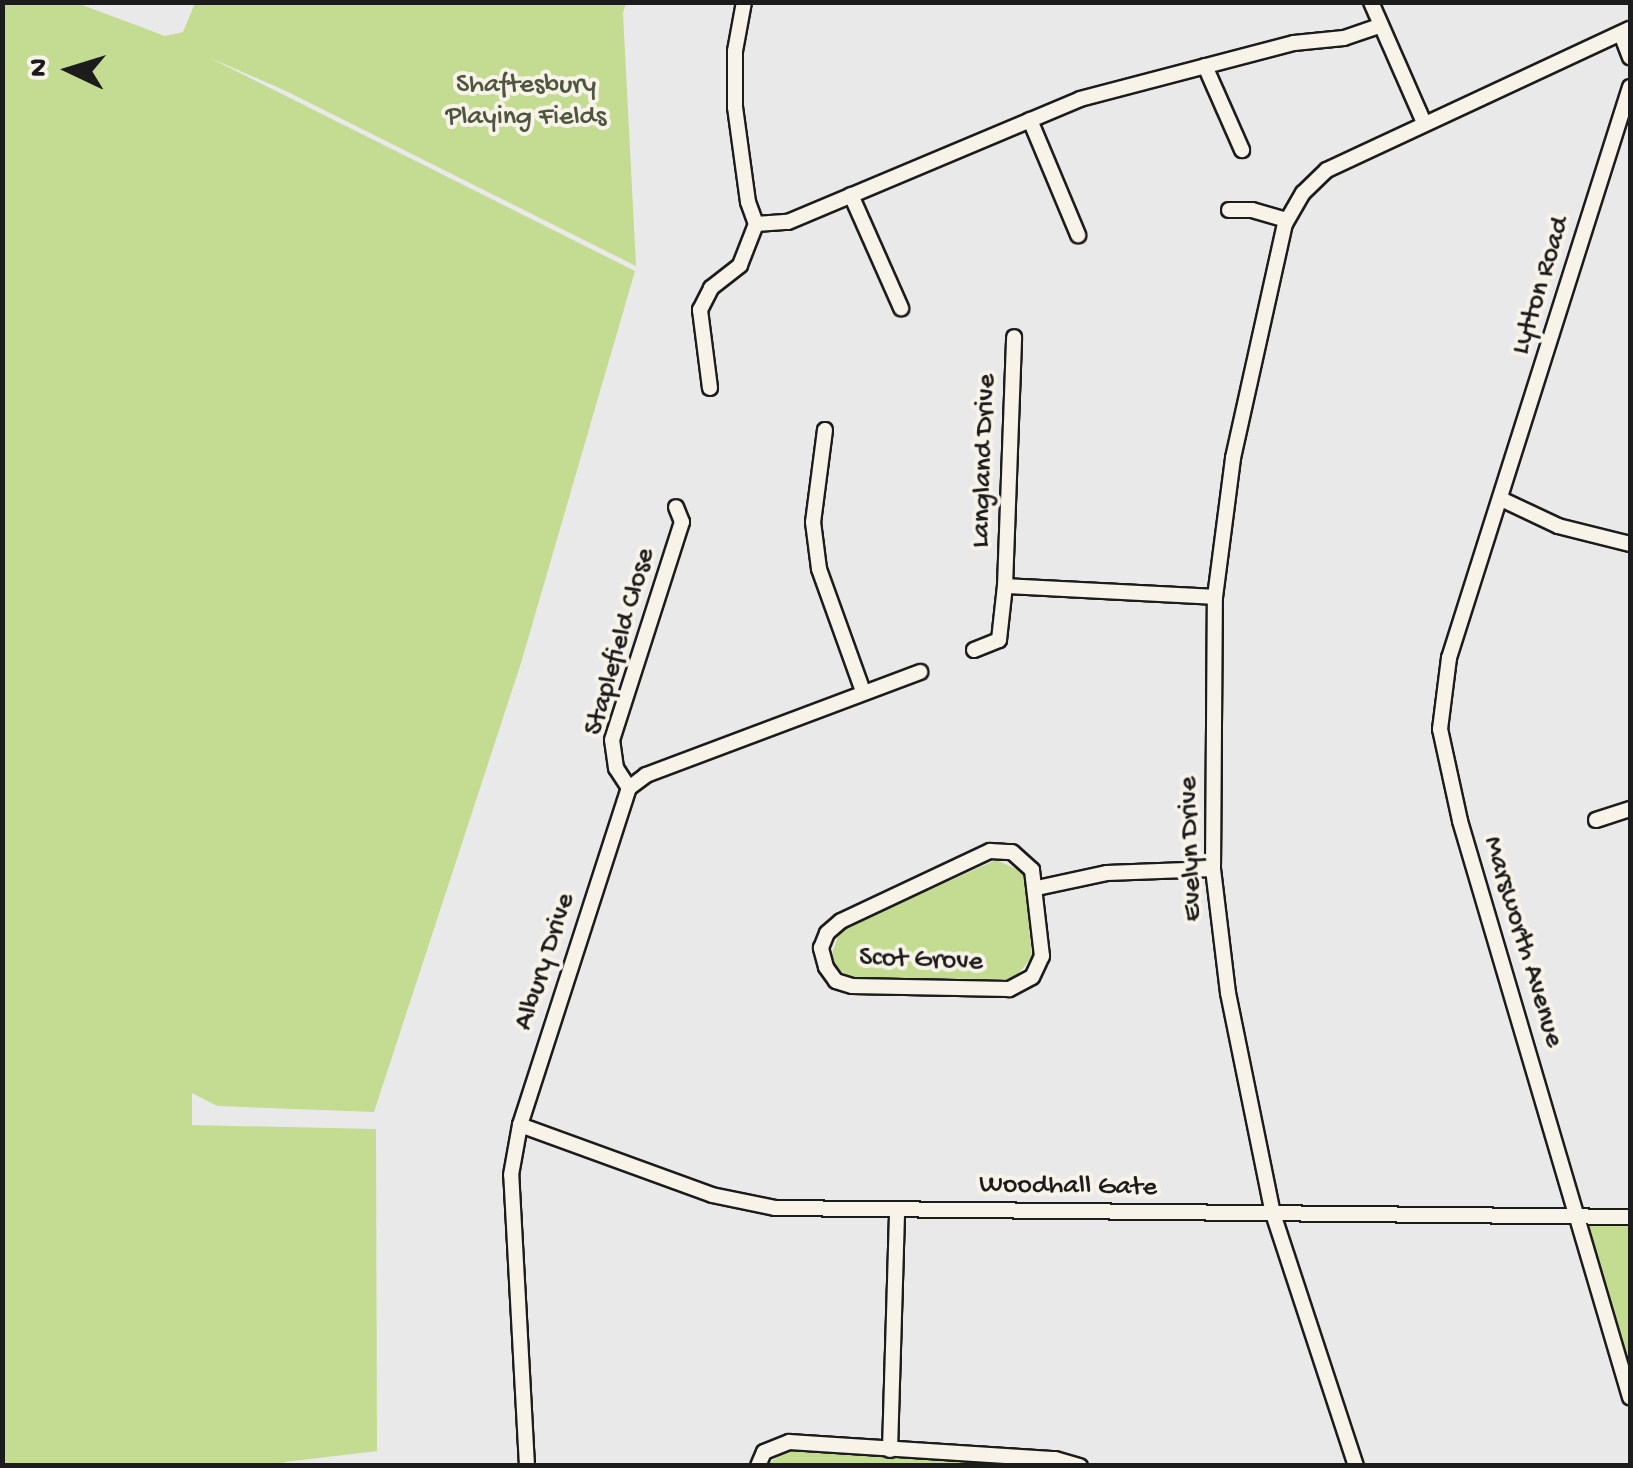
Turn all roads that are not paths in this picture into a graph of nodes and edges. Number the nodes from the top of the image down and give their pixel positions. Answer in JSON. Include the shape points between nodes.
{"nodes":[{"id":1,"x":744,"y":2,"type":"edge"},
{"id":2,"x":1370,"y":2,"type":"edge"},
{"id":3,"x":1381,"y":25,"type":"junction"},
{"id":4,"x":1626,"y":32,"type":"edge"},
{"id":5,"x":1630,"y":57,"type":"edge"},
{"id":6,"x":1206,"y":66,"type":"junction"},
{"id":7,"x":1630,"y":87,"type":"edge"},
{"id":8,"x":1030,"y":120,"type":"junction"},
{"id":9,"x":1424,"y":123,"type":"junction"},
{"id":10,"x":1242,"y":150,"type":"dead end"},
{"id":11,"x":851,"y":194,"type":"junction"},
{"id":12,"x":1229,"y":210,"type":"dead end"},
{"id":13,"x":1287,"y":220,"type":"junction"},
{"id":14,"x":756,"y":224,"type":"junction"},
{"id":15,"x":1078,"y":235,"type":"dead end"},
{"id":16,"x":901,"y":308,"type":"dead end"},
{"id":17,"x":1014,"y":337,"type":"dead end"},
{"id":18,"x":710,"y":388,"type":"dead end"},
{"id":19,"x":826,"y":430,"type":"dead end"},
{"id":20,"x":1500,"y":499,"type":"junction"},
{"id":21,"x":676,"y":507,"type":"dead end"},
{"id":22,"x":1630,"y":544,"type":"edge"},
{"id":23,"x":1005,"y":586,"type":"junction"},
{"id":24,"x":1214,"y":597,"type":"junction"},
{"id":25,"x":974,"y":650,"type":"dead end"},
{"id":26,"x":920,"y":672,"type":"dead end"},
{"id":27,"x":864,"y":691,"type":"junction"},
{"id":28,"x":630,"y":788,"type":"junction"},
{"id":29,"x":1630,"y":808,"type":"edge"},
{"id":30,"x":1596,"y":820,"type":"dead end"},
{"id":31,"x":1213,"y":868,"type":"junction"},
{"id":32,"x":1037,"y":888,"type":"junction"},
{"id":33,"x":520,"y":1125,"type":"junction"},
{"id":34,"x":898,"y":1210,"type":"junction"},
{"id":35,"x":1272,"y":1214,"type":"junction"},
{"id":36,"x":1576,"y":1216,"type":"junction"},
{"id":37,"x":1630,"y":1217,"type":"edge"},
{"id":38,"x":1630,"y":1397,"type":"edge"},
{"id":39,"x":890,"y":1450,"type":"junction"},
{"id":40,"x":527,"y":1466,"type":"edge"},
{"id":41,"x":758,"y":1466,"type":"edge"},
{"id":42,"x":1080,"y":1466,"type":"edge"},
{"id":43,"x":1356,"y":1466,"type":"edge"}],
"edges":[{"from":1,"to":14,"type":"street","via":[[734,51],[735,107]]},
{"from":2,"to":3,"type":"street"},
{"from":3,"to":6,"type":"street"},
{"from":3,"to":9,"type":"street"},
{"from":4,"to":5,"type":"street"},
{"from":4,"to":9,"type":"street","name":"Evelyn Drive"},
{"from":6,"to":8,"type":"street","via":[[1080,98]]},
{"from":6,"to":10,"type":"street"},
{"from":7,"to":20,"type":"street","name":"Lytton Road"},
{"from":8,"to":11,"type":"street"},
{"from":8,"to":15,"type":"street"},
{"from":9,"to":13,"type":"street","name":"Evelyn Drive","via":[[1327,170]]},
{"from":11,"to":14,"type":"street","via":[[788,222]]},
{"from":11,"to":16,"type":"street"},
{"from":12,"to":13,"type":"street"},
{"from":13,"to":24,"type":"street","name":"Evelyn Drive","via":[[1232,458]]},
{"from":14,"to":18,"type":"street","via":[[740,265],[712,288],[700,310]]},
{"from":17,"to":23,"type":"street","name":"Langland Drive"},
{"from":19,"to":27,"type":"street","via":[[814,522],[819,569]]},
{"from":20,"to":22,"type":"street","via":[[1558,526]]},
{"from":20,"to":36,"type":"street","name":"Marsworth Avenue","via":[[1449,658],[1440,729],[1444,764]]},
{"from":21,"to":28,"type":"street","name":"Staplefield Close","via":[[682,522],[612,740],[616,768]]},
{"from":23,"to":24,"type":"street","name":"Langland Drive"},
{"from":23,"to":25,"type":"street","name":"Langland Drive","via":[[999,640]]},
{"from":24,"to":31,"type":"street","name":"Evelyn Drive"},
{"from":26,"to":27,"type":"street"},
{"from":27,"to":28,"type":"street","via":[[646,775]]},
{"from":28,"to":33,"type":"street","name":"Albury Drive"},
{"from":29,"to":30,"type":"street"},
{"from":31,"to":32,"type":"street","via":[[1107,873]]},
{"from":31,"to":35,"type":"street","name":"Evelyn Drive","via":[[1228,994]]},
{"from":32,"to":32,"type":"street","name":"Scot Grove","via":[[1042,956],[1032,976],[1009,989],[852,986],[826,967],[822,948],[841,921],[990,851],[1012,852],[1032,870]]},
{"from":33,"to":34,"type":"street","name":"Woodhall Gate","via":[[712,1195],[774,1208]]},
{"from":33,"to":40,"type":"street","name":"Albury Drive","via":[[511,1175]]},
{"from":34,"to":35,"type":"street","name":"Woodhall Gate"},
{"from":34,"to":39,"type":"street"},
{"from":35,"to":36,"type":"street","name":"Woodhall Gate"},
{"from":35,"to":43,"type":"street","name":"Evelyn Drive"},
{"from":36,"to":37,"type":"street","name":"Woodhall Gate"},
{"from":36,"to":38,"type":"street","name":"Marsworth Avenue"},
{"from":39,"to":41,"type":"street","via":[[789,1442],[764,1452]]},
{"from":39,"to":42,"type":"street"}]}
